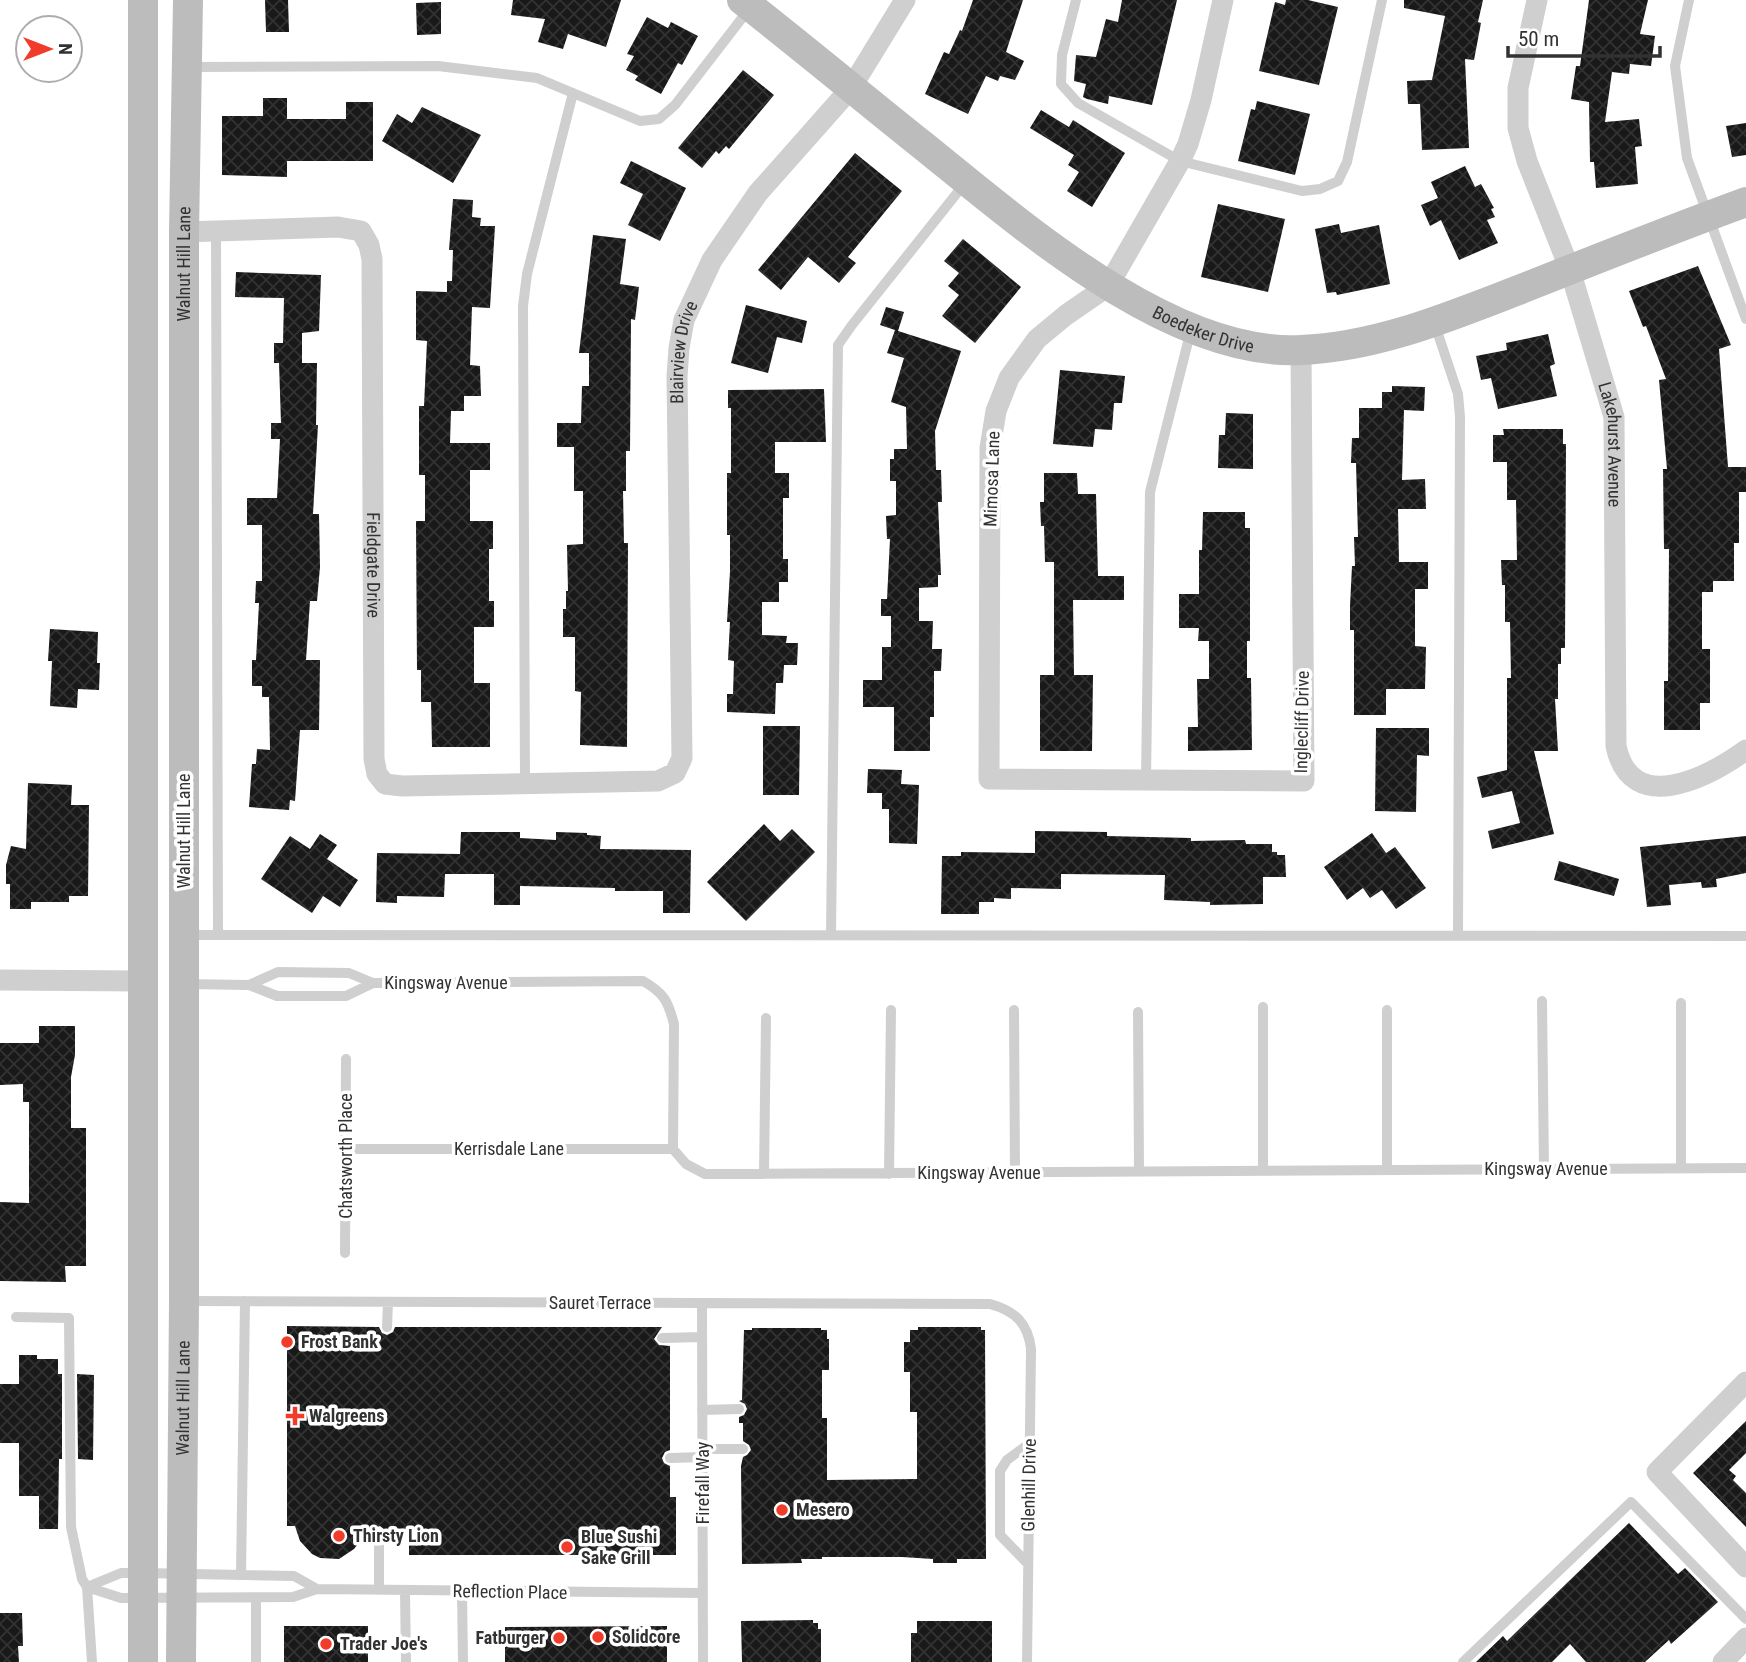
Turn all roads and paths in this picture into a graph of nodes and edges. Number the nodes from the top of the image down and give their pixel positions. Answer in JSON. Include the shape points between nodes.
{"nodes":[{"id":1,"x":143,"y":0,"type":"edge"},
{"id":2,"x":188,"y":0,"type":"edge"},
{"id":3,"x":905,"y":0,"type":"edge"},
{"id":4,"x":1076,"y":0,"type":"edge"},
{"id":5,"x":1223,"y":0,"type":"edge"},
{"id":6,"x":1382,"y":0,"type":"edge"},
{"id":7,"x":1537,"y":0,"type":"edge"},
{"id":8,"x":1689,"y":0,"type":"edge"},
{"id":9,"x":746,"y":4,"type":"edge"},
{"id":10,"x":187,"y":68,"type":"junction"},
{"id":11,"x":851,"y":88,"type":"junction"},
{"id":12,"x":573,"y":93,"type":"junction"},
{"id":13,"x":1180,"y":161,"type":"junction"},
{"id":14,"x":967,"y":181,"type":"junction"},
{"id":15,"x":1746,"y":202,"type":"edge"},
{"id":16,"x":1707,"y":216,"type":"junction"},
{"id":17,"x":216,"y":231,"type":"junction"},
{"id":18,"x":184,"y":232,"type":"junction"},
{"id":19,"x":143,"y":233,"type":"junction"},
{"id":20,"x":1570,"y":270,"type":"junction"},
{"id":21,"x":1108,"y":286,"type":"junction"},
{"id":22,"x":1746,"y":319,"type":"edge"},
{"id":23,"x":1434,"y":322,"type":"junction"},
{"id":24,"x":1191,"y":330,"type":"junction"},
{"id":25,"x":1301,"y":351,"type":"junction"},
{"id":26,"x":1746,"y":750,"type":"edge"},
{"id":27,"x":675,"y":773,"type":"joint"},
{"id":28,"x":989,"y":779,"type":"joint"},
{"id":29,"x":1146,"y":780,"type":"junction"},
{"id":30,"x":525,"y":784,"type":"junction"},
{"id":31,"x":184,"y":934,"type":"junction"},
{"id":32,"x":218,"y":934,"type":"junction"},
{"id":33,"x":831,"y":934,"type":"junction"},
{"id":34,"x":1458,"y":935,"type":"junction"},
{"id":35,"x":1746,"y":936,"type":"edge"},
{"id":36,"x":304,"y":972,"type":"junction"},
{"id":37,"x":0,"y":980,"type":"edge"},
{"id":38,"x":141,"y":981,"type":"junction"},
{"id":39,"x":373,"y":983,"type":"junction"},
{"id":40,"x":184,"y":985,"type":"junction"},
{"id":41,"x":249,"y":985,"type":"junction"},
{"id":42,"x":303,"y":996,"type":"junction"},
{"id":43,"x":1542,"y":1001,"type":"dead end"},
{"id":44,"x":1681,"y":1003,"type":"dead end"},
{"id":45,"x":1263,"y":1007,"type":"dead end"},
{"id":46,"x":891,"y":1010,"type":"dead end"},
{"id":47,"x":1014,"y":1010,"type":"dead end"},
{"id":48,"x":1387,"y":1010,"type":"dead end"},
{"id":49,"x":1138,"y":1012,"type":"dead end"},
{"id":50,"x":766,"y":1018,"type":"dead end"},
{"id":51,"x":346,"y":1059,"type":"dead end"},
{"id":52,"x":346,"y":1149,"type":"junction"},
{"id":53,"x":673,"y":1149,"type":"junction"},
{"id":54,"x":1681,"y":1168,"type":"junction"},
{"id":55,"x":1746,"y":1168,"type":"edge"},
{"id":56,"x":1387,"y":1170,"type":"junction"},
{"id":57,"x":1544,"y":1170,"type":"junction"},
{"id":58,"x":1263,"y":1171,"type":"junction"},
{"id":59,"x":1139,"y":1172,"type":"junction"},
{"id":60,"x":1015,"y":1173,"type":"junction"},
{"id":61,"x":764,"y":1174,"type":"junction"},
{"id":62,"x":889,"y":1174,"type":"junction"},
{"id":63,"x":345,"y":1253,"type":"dead end"},
{"id":64,"x":184,"y":1301,"type":"junction"},
{"id":65,"x":245,"y":1301,"type":"junction"},
{"id":66,"x":388,"y":1302,"type":"junction"},
{"id":67,"x":702,"y":1304,"type":"junction"},
{"id":68,"x":1015,"y":1314,"type":"joint"},
{"id":69,"x":16,"y":1317,"type":"dead end"},
{"id":70,"x":387,"y":1327,"type":"dead end"},
{"id":71,"x":702,"y":1337,"type":"junction"},
{"id":72,"x":662,"y":1338,"type":"dead end"},
{"id":73,"x":1746,"y":1382,"type":"edge"},
{"id":74,"x":739,"y":1409,"type":"dead end"},
{"id":75,"x":702,"y":1410,"type":"junction"},
{"id":76,"x":1030,"y":1443,"type":"junction"},
{"id":77,"x":743,"y":1448,"type":"dead end"},
{"id":78,"x":703,"y":1453,"type":"junction"},
{"id":79,"x":670,"y":1458,"type":"dead end"},
{"id":80,"x":379,"y":1534,"type":"dead end"},
{"id":81,"x":1028,"y":1564,"type":"junction"},
{"id":82,"x":1746,"y":1567,"type":"edge"},
{"id":83,"x":241,"y":1574,"type":"junction"},
{"id":84,"x":142,"y":1585,"type":"junction"},
{"id":85,"x":181,"y":1586,"type":"junction"},
{"id":86,"x":87,"y":1587,"type":"junction"},
{"id":87,"x":317,"y":1589,"type":"junction"},
{"id":88,"x":379,"y":1590,"type":"junction"},
{"id":89,"x":405,"y":1591,"type":"junction"},
{"id":90,"x":462,"y":1591,"type":"junction"},
{"id":91,"x":703,"y":1593,"type":"junction"},
{"id":92,"x":256,"y":1598,"type":"junction"},
{"id":93,"x":1746,"y":1635,"type":"edge"},
{"id":94,"x":92,"y":1662,"type":"edge"},
{"id":95,"x":143,"y":1662,"type":"edge"},
{"id":96,"x":181,"y":1662,"type":"edge"},
{"id":97,"x":256,"y":1662,"type":"edge"},
{"id":98,"x":406,"y":1662,"type":"edge"},
{"id":99,"x":463,"y":1662,"type":"edge"},
{"id":100,"x":703,"y":1662,"type":"edge"},
{"id":101,"x":1027,"y":1662,"type":"edge"},
{"id":102,"x":1463,"y":1662,"type":"edge"},
{"id":103,"x":1723,"y":1662,"type":"edge"}],
"edges":[{"from":1,"to":19,"type":"main road"},
{"from":2,"to":10,"type":"main road","name":"Walnut Hill Lane"},
{"from":3,"to":11,"type":"street","name":"Blairview Drive"},
{"from":4,"to":13,"type":"lane","via":[[1060,83],[1078,103]]},
{"from":5,"to":13,"type":"street","name":"Mimosa Lane","via":[[1201,100]]},
{"from":6,"to":13,"type":"lane","via":[[1338,181],[1302,191]]},
{"from":7,"to":20,"type":"street","name":"Lakehurst Avenue","via":[[1518,88],[1518,128]]},
{"from":8,"to":16,"type":"lane","via":[[1675,66],[1687,158]]},
{"from":9,"to":11,"type":"main road","name":"Boedeker Drive"},
{"from":9,"to":12,"type":"lane","via":[[675,105],[659,120],[640,121]]},
{"from":10,"to":12,"type":"lane","via":[[438,66],[537,78]]},
{"from":10,"to":18,"type":"main road","name":"Walnut Hill Lane"},
{"from":11,"to":14,"type":"main road","name":"Boedeker Drive"},
{"from":11,"to":27,"type":"street","name":"Blairview Drive","via":[[758,193],[712,260],[684,320],[677,376],[682,758]]},
{"from":12,"to":30,"type":"lane","via":[[523,306]]},
{"from":13,"to":21,"type":"street","name":"Mimosa Lane"},
{"from":14,"to":21,"type":"main road","name":"Boedeker Drive"},
{"from":14,"to":33,"type":"lane","via":[[838,345]]},
{"from":15,"to":16,"type":"main road","name":"Boedeker Drive"},
{"from":16,"to":20,"type":"main road","name":"Boedeker Drive"},
{"from":16,"to":22,"type":"lane"},
{"from":17,"to":18,"type":"street","name":"Fieldgate Drive"},
{"from":17,"to":30,"type":"street","name":"Fieldgate Drive","via":[[338,227],[361,231],[369,245],[377,774],[385,784],[402,786]]},
{"from":17,"to":32,"type":"lane"},
{"from":18,"to":19,"type":"main road"},
{"from":18,"to":31,"type":"main road","name":"Walnut Hill Lane"},
{"from":19,"to":38,"type":"main road"},
{"from":20,"to":23,"type":"main road","name":"Boedeker Drive"},
{"from":20,"to":26,"type":"street","name":"Lakehurst Avenue","via":[[1614,417],[1619,761],[1642,784],[1666,787],[1703,776]]},
{"from":21,"to":24,"type":"main road","name":"Boedeker Drive"},
{"from":21,"to":28,"type":"street","name":"Mimosa Lane","via":[[1037,339],[1009,378],[996,411],[990,448]]},
{"from":23,"to":25,"type":"main road","name":"Boedeker Drive","via":[[1373,341]]},
{"from":23,"to":34,"type":"lane","via":[[1458,394],[1460,417]]},
{"from":24,"to":25,"type":"main road","name":"Boedeker Drive","via":[[1250,347]]},
{"from":24,"to":29,"type":"lane","via":[[1150,492]]},
{"from":25,"to":29,"type":"street","name":"Inglecliff Drive","via":[[1304,781]]},
{"from":27,"to":30,"type":"street","name":"Fieldgate Drive","via":[[658,781]]},
{"from":28,"to":29,"type":"street","name":"Inglecliff Drive"},
{"from":31,"to":32,"type":"lane"},
{"from":31,"to":40,"type":"main road","name":"Walnut Hill Lane"},
{"from":32,"to":33,"type":"lane"},
{"from":33,"to":34,"type":"lane"},
{"from":34,"to":35,"type":"lane"},
{"from":36,"to":39,"type":"lane","name":"Kingsway Avenue","via":[[349,973]]},
{"from":36,"to":41,"type":"lane","name":"Kingsway Avenue","via":[[278,972]]},
{"from":36,"to":42,"type":"lane"},
{"from":37,"to":38,"type":"street"},
{"from":38,"to":40,"type":"main road"},
{"from":38,"to":84,"type":"main road"},
{"from":39,"to":42,"type":"lane","name":"Kingsway Avenue","via":[[346,996]]},
{"from":39,"to":53,"type":"lane","name":"Kingsway Avenue","via":[[643,981],[658,990],[674,1024]]},
{"from":40,"to":41,"type":"lane","name":"Kingsway Avenue"},
{"from":40,"to":64,"type":"main road","name":"Walnut Hill Lane"},
{"from":41,"to":42,"type":"lane","name":"Kingsway Avenue","via":[[277,996]]},
{"from":43,"to":57,"type":"lane"},
{"from":44,"to":54,"type":"lane"},
{"from":45,"to":58,"type":"lane"},
{"from":46,"to":62,"type":"lane"},
{"from":47,"to":60,"type":"lane"},
{"from":48,"to":56,"type":"lane"},
{"from":49,"to":59,"type":"lane"},
{"from":50,"to":61,"type":"lane"},
{"from":51,"to":52,"type":"lane","name":"Chatsworth Place"},
{"from":52,"to":53,"type":"lane","name":"Kerrisdale Lane"},
{"from":52,"to":63,"type":"lane","name":"Chatsworth Place"},
{"from":53,"to":61,"type":"lane","name":"Kingsway Avenue","via":[[686,1164],[705,1174]]},
{"from":54,"to":55,"type":"lane","name":"Kingsway Avenue"},
{"from":54,"to":57,"type":"lane","name":"Kingsway Avenue"},
{"from":56,"to":57,"type":"lane","name":"Kingsway Avenue"},
{"from":56,"to":58,"type":"lane","name":"Kingsway Avenue"},
{"from":58,"to":59,"type":"lane","name":"Kingsway Avenue"},
{"from":59,"to":60,"type":"lane","name":"Kingsway Avenue"},
{"from":60,"to":62,"type":"lane","name":"Kingsway Avenue"},
{"from":61,"to":62,"type":"lane","name":"Kingsway Avenue"},
{"from":64,"to":65,"type":"lane","name":"Sauret Terrace"},
{"from":64,"to":85,"type":"main road","name":"Walnut Hill Lane"},
{"from":65,"to":66,"type":"lane","name":"Sauret Terrace"},
{"from":65,"to":83,"type":"lane"},
{"from":66,"to":67,"type":"lane","name":"Sauret Terrace"},
{"from":66,"to":70,"type":"lane"},
{"from":67,"to":68,"type":"lane","name":"Sauret Terrace","via":[[990,1304]]},
{"from":67,"to":71,"type":"lane","name":"Firefall Way"},
{"from":68,"to":76,"type":"lane","name":"Glenhill Drive","via":[[1030,1336]]},
{"from":69,"to":86,"type":"lane","via":[[68,1318],[71,1527]]},
{"from":71,"to":72,"type":"lane"},
{"from":71,"to":75,"type":"lane","name":"Firefall Way"},
{"from":73,"to":82,"type":"street","via":[[1657,1472]]},
{"from":74,"to":75,"type":"lane"},
{"from":75,"to":78,"type":"lane","name":"Firefall Way"},
{"from":76,"to":81,"type":"lane","name":"Glenhill Drive"},
{"from":76,"to":81,"type":"lane","via":[[1000,1471],[1000,1535]]},
{"from":77,"to":78,"type":"lane"},
{"from":78,"to":79,"type":"lane"},
{"from":78,"to":91,"type":"lane","name":"Firefall Way"},
{"from":80,"to":88,"type":"lane"},
{"from":81,"to":101,"type":"lane","name":"Glenhill Drive"},
{"from":83,"to":85,"type":"lane","name":"Reflection Place"},
{"from":83,"to":87,"type":"lane","name":"Reflection Place","via":[[294,1576]]},
{"from":84,"to":85,"type":"lane","name":"Reflection Place"},
{"from":84,"to":85,"type":"lane","name":"Reflection Place"},
{"from":84,"to":86,"type":"lane","via":[[121,1598]]},
{"from":84,"to":86,"type":"lane","via":[[121,1573]]},
{"from":84,"to":95,"type":"main road"},
{"from":85,"to":92,"type":"lane","name":"Reflection Place"},
{"from":85,"to":96,"type":"main road","name":"Walnut Hill Lane"},
{"from":86,"to":94,"type":"lane"},
{"from":87,"to":88,"type":"lane","name":"Reflection Place"},
{"from":87,"to":92,"type":"lane","name":"Reflection Place","via":[[293,1597]]},
{"from":88,"to":89,"type":"lane","name":"Reflection Place"},
{"from":89,"to":90,"type":"lane","name":"Reflection Place"},
{"from":89,"to":98,"type":"lane"},
{"from":90,"to":91,"type":"lane","name":"Reflection Place"},
{"from":90,"to":99,"type":"lane"},
{"from":91,"to":100,"type":"lane","name":"Firefall Way"},
{"from":92,"to":97,"type":"lane"},
{"from":93,"to":102,"type":"lane","via":[[1631,1502]]},
{"from":93,"to":103,"type":"street"}]}
